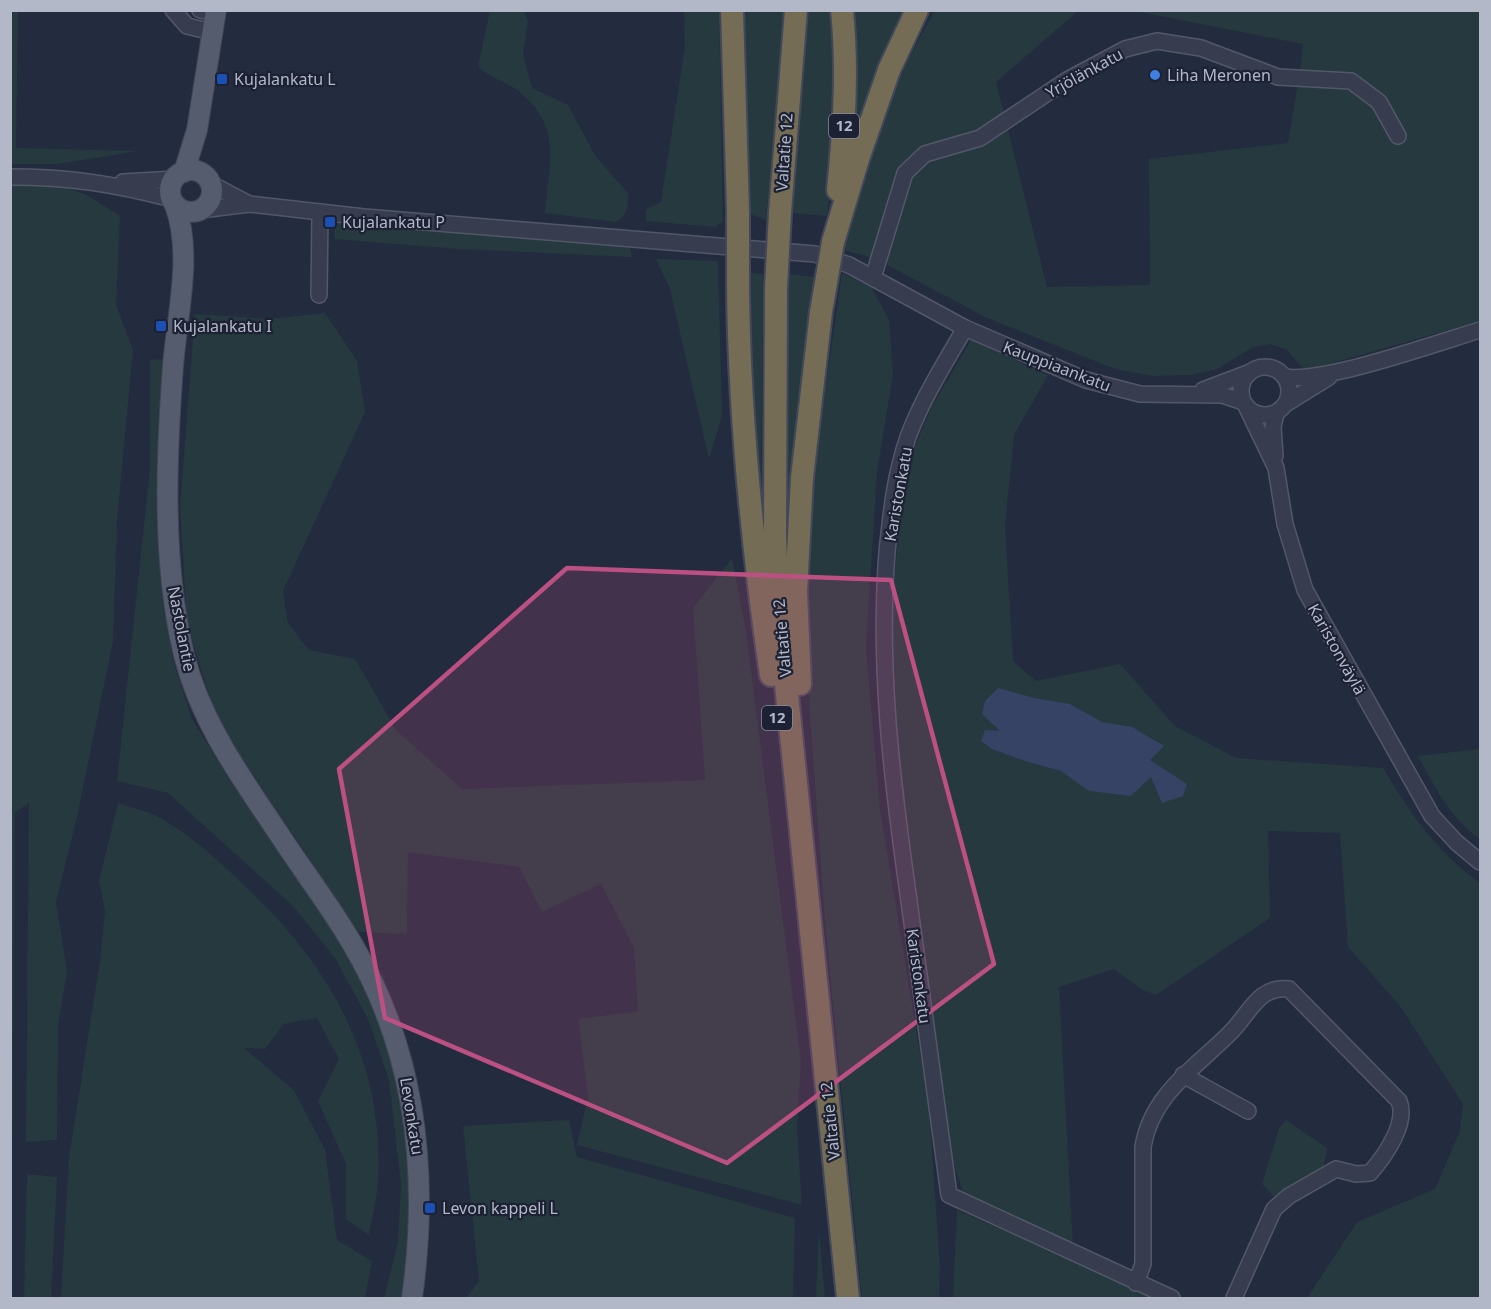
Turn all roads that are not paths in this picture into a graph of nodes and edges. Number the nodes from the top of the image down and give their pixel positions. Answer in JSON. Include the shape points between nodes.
{"nodes":[{"id":1,"x":173,"y":10,"type":"edge"},
{"id":2,"x":732,"y":10,"type":"edge"},
{"id":3,"x":796,"y":10,"type":"edge"},
{"id":4,"x":842,"y":10,"type":"edge"},
{"id":5,"x":917,"y":10,"type":"edge"},
{"id":6,"x":211,"y":16,"type":"edge"},
{"id":7,"x":1398,"y":136,"type":"dead end"},
{"id":8,"x":10,"y":177,"type":"edge"},
{"id":9,"x":193,"y":177,"type":"junction"},
{"id":10,"x":105,"y":183,"type":"junction"},
{"id":11,"x":173,"y":202,"type":"junction"},
{"id":12,"x":249,"y":204,"type":"junction"},
{"id":13,"x":200,"y":211,"type":"junction"},
{"id":14,"x":320,"y":212,"type":"junction"},
{"id":15,"x":833,"y":242,"type":"junction"},
{"id":16,"x":182,"y":267,"type":"junction"},
{"id":17,"x":873,"y":278,"type":"junction"},
{"id":18,"x":319,"y":295,"type":"dead end"},
{"id":19,"x":965,"y":328,"type":"junction"},
{"id":20,"x":1480,"y":330,"type":"edge"},
{"id":21,"x":1345,"y":369,"type":"junction"},
{"id":22,"x":1248,"y":373,"type":"junction"},
{"id":23,"x":1285,"y":377,"type":"junction"},
{"id":24,"x":1188,"y":394,"type":"junction"},
{"id":25,"x":1245,"y":405,"type":"junction"},
{"id":26,"x":1281,"y":408,"type":"junction"},
{"id":27,"x":1276,"y":468,"type":"junction"},
{"id":28,"x":1480,"y":862,"type":"edge"},
{"id":29,"x":353,"y":945,"type":"joint"},
{"id":30,"x":814,"y":976,"type":"junction"},
{"id":31,"x":1183,"y":1075,"type":"junction"},
{"id":32,"x":1248,"y":1111,"type":"dead end"},
{"id":33,"x":1136,"y":1283,"type":"junction"},
{"id":34,"x":411,"y":1299,"type":"edge"},
{"id":35,"x":848,"y":1299,"type":"edge"},
{"id":36,"x":1172,"y":1299,"type":"edge"},
{"id":37,"x":1234,"y":1299,"type":"edge"}],
"edges":[{"from":1,"to":6,"type":"street","via":[[187,26]]},
{"from":2,"to":30,"type":"highway","number":"12","bridge":true,"via":[[738,380],[744,460]]},
{"from":3,"to":30,"type":"highway","name":"Valtatie 12","number":"12","bridge":true,"via":[[776,288],[775,549]]},
{"from":4,"to":15,"type":"highway","number":"12","via":[[845,108]]},
{"from":5,"to":15,"type":"highway","via":[[889,70]]},
{"from":6,"to":9,"type":"main road"},
{"from":7,"to":17,"type":"street","name":"Yrjölänkatu","via":[[1380,102],[1351,81],[1278,77],[1200,48],[1157,40],[1125,49],[1087,69],[980,138],[925,153],[905,173]]},
{"from":8,"to":10,"type":"street","via":[[58,177]]},
{"from":9,"to":10,"type":"street"},
{"from":9,"to":11,"type":"main road","name":"Nastolantie","via":[[171,189]]},
{"from":9,"to":12,"type":"street"},
{"from":9,"to":13,"type":"main road","name":"Nastolantie","via":[[210,202]]},
{"from":10,"to":11,"type":"street"},
{"from":11,"to":13,"type":"main road","via":[[188,212]]},
{"from":11,"to":16,"type":"main road","name":"Nastolantie","via":[[180,223]]},
{"from":12,"to":13,"type":"street"},
{"from":12,"to":14,"type":"street"},
{"from":13,"to":16,"type":"main road","name":"Nastolantie"},
{"from":14,"to":17,"type":"street","via":[[815,254]]},
{"from":14,"to":18,"type":"street"},
{"from":15,"to":30,"type":"highway","number":"12","bridge":true,"via":[[805,438],[796,592]]},
{"from":16,"to":29,"type":"main road","name":"Nastolantie","via":[[173,368],[170,524],[172,580],[184,654],[194,689],[222,748]]},
{"from":17,"to":19,"type":"street"},
{"from":19,"to":24,"type":"street","name":"Kauppiaankatu","via":[[1086,381],[1140,394]]},
{"from":19,"to":33,"type":"street","name":"Karistonkatu","via":[[908,436],[898,472],[891,512],[884,632],[887,740],[949,1195]]},
{"from":20,"to":21,"type":"street"},
{"from":21,"to":23,"type":"street","via":[[1302,378]]},
{"from":21,"to":26,"type":"street"},
{"from":22,"to":23,"type":"street","via":[[1255,368],[1272,367]]},
{"from":22,"to":24,"type":"street"},
{"from":22,"to":25,"type":"street","via":[[1240,386]]},
{"from":23,"to":26,"type":"street","via":[[1290,390]]},
{"from":24,"to":25,"type":"street","name":"Kauppiaankatu","via":[[1229,395]]},
{"from":25,"to":26,"type":"street","via":[[1261,415]]},
{"from":25,"to":27,"type":"street","name":"Karistonväylä"},
{"from":26,"to":27,"type":"street","via":[[1273,427]]},
{"from":27,"to":28,"type":"street","name":"Karistonväylä","via":[[1290,549],[1314,610],[1432,816]]},
{"from":29,"to":34,"type":"main road","name":"Levonkatu","via":[[394,1029],[413,1106],[420,1178]]},
{"from":30,"to":35,"type":"highway","name":"Valtatie 12","number":"12"},
{"from":31,"to":32,"type":"street"},
{"from":31,"to":33,"type":"street","via":[[1146,1128],[1143,1264]]},
{"from":31,"to":37,"type":"street","via":[[1228,1035],[1256,1000],[1278,988],[1289,989],[1402,1108],[1400,1125],[1370,1173],[1336,1169],[1274,1209]]},
{"from":33,"to":36,"type":"street","name":"Karistonkatu"}]}
